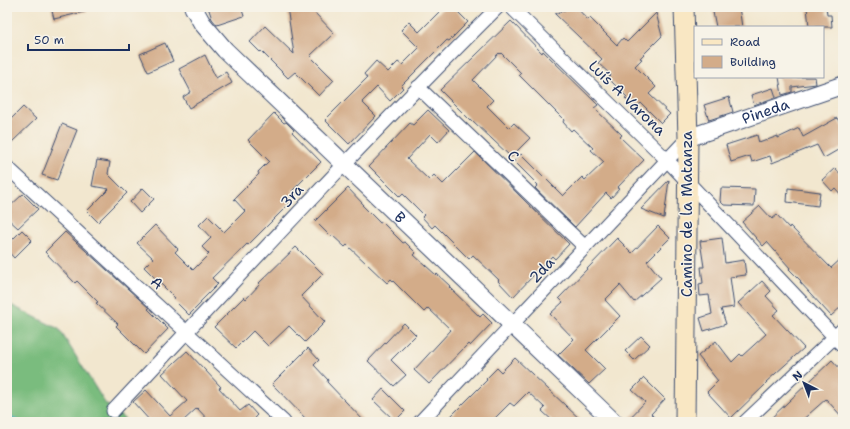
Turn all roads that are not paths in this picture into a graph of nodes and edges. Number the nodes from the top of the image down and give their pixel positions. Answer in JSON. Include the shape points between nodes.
{"nodes":[{"id":1,"x":194,"y":7,"type":"edge"},
{"id":2,"x":498,"y":7,"type":"edge"},
{"id":3,"x":511,"y":7,"type":"edge"},
{"id":4,"x":684,"y":7,"type":"edge"},
{"id":5,"x":843,"y":85,"type":"edge"},
{"id":6,"x":418,"y":87,"type":"junction"},
{"id":7,"x":688,"y":138,"type":"junction"},
{"id":8,"x":667,"y":160,"type":"junction"},
{"id":9,"x":343,"y":164,"type":"junction"},
{"id":10,"x":7,"y":167,"type":"edge"},
{"id":11,"x":687,"y":180,"type":"junction"},
{"id":12,"x":585,"y":248,"type":"junction"},
{"id":13,"x":513,"y":324,"type":"junction"},
{"id":14,"x":186,"y":332,"type":"junction"},
{"id":15,"x":840,"y":337,"type":"edge"},
{"id":16,"x":113,"y":411,"type":"dead end"},
{"id":17,"x":284,"y":422,"type":"edge"},
{"id":18,"x":420,"y":422,"type":"edge"},
{"id":19,"x":614,"y":422,"type":"edge"},
{"id":20,"x":685,"y":422,"type":"edge"},
{"id":21,"x":745,"y":422,"type":"edge"}],
"edges":[{"from":1,"to":9,"type":"street","name":"B","via":[[202,23],[226,50]]},
{"from":2,"to":6,"type":"street","name":"3ra"},
{"from":3,"to":8,"type":"street","name":"Luís A Varona"},
{"from":4,"to":7,"type":"main road","name":"Camino de la Matanza"},
{"from":5,"to":7,"type":"street","name":"Pineda"},
{"from":6,"to":9,"type":"street","name":"3ra"},
{"from":6,"to":12,"type":"street","name":"C"},
{"from":7,"to":8,"type":"street","name":"2da"},
{"from":7,"to":11,"type":"main road","name":"Camino de la Matanza"},
{"from":8,"to":11,"type":"street","name":"Luís A Varona"},
{"from":8,"to":12,"type":"street","name":"2da"},
{"from":9,"to":13,"type":"street","name":"B"},
{"from":9,"to":14,"type":"street","name":"3ra"},
{"from":10,"to":14,"type":"street","name":"A"},
{"from":11,"to":15,"type":"street","name":"Luís A Varona"},
{"from":11,"to":20,"type":"main road","name":"Camino de la Matanza"},
{"from":12,"to":13,"type":"street","name":"2da"},
{"from":13,"to":18,"type":"street","name":"2da"},
{"from":13,"to":19,"type":"street","name":"B"},
{"from":14,"to":16,"type":"street","name":"3ra"},
{"from":14,"to":17,"type":"street","name":"A"},
{"from":15,"to":21,"type":"street"}]}
